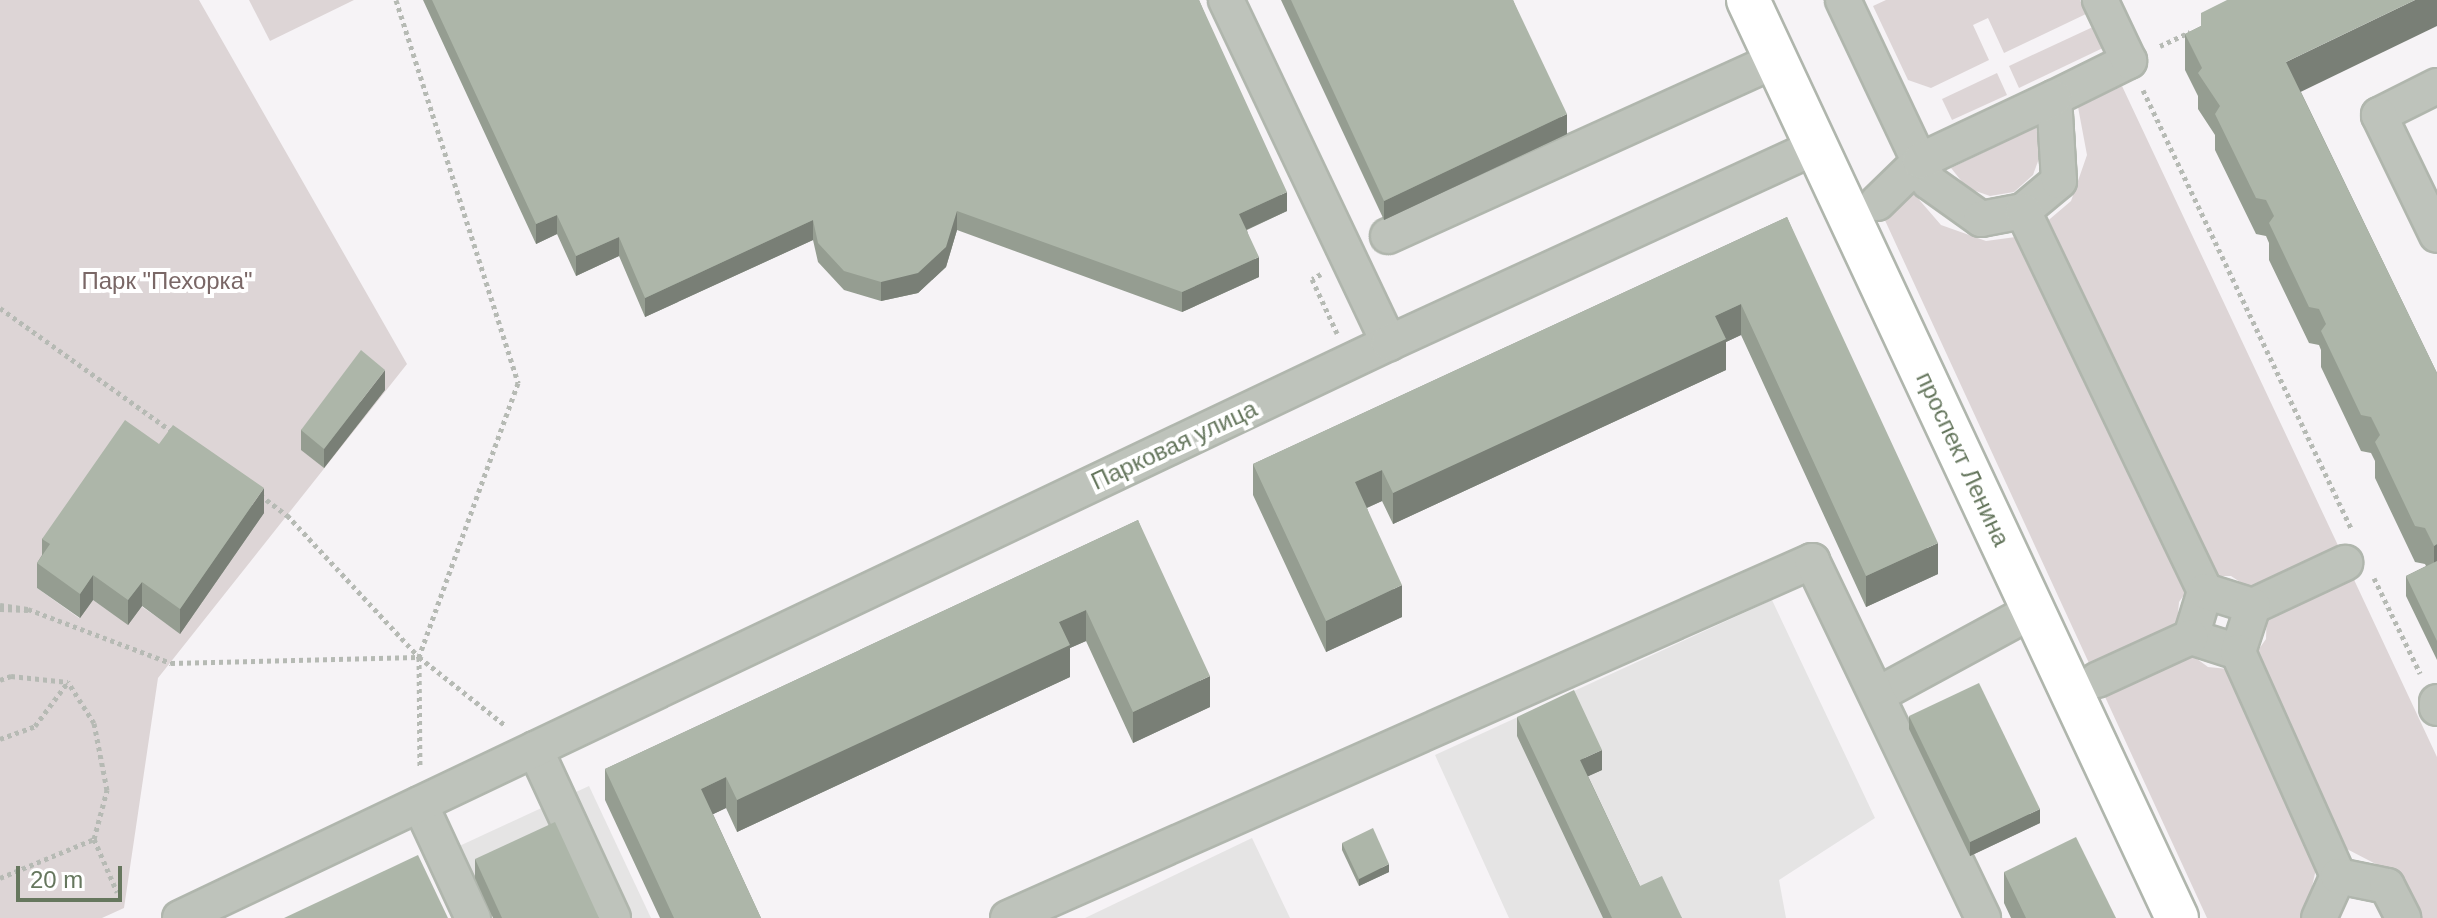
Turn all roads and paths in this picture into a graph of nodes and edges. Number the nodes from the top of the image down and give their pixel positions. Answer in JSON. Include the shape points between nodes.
{"nodes":[{"id":1,"x":396,"y":0,"type":"edge"},
{"id":2,"x":1226,"y":0,"type":"edge"},
{"id":3,"x":1748,"y":0,"type":"edge"},
{"id":4,"x":1843,"y":0,"type":"edge"},
{"id":5,"x":2100,"y":0,"type":"edge"},
{"id":6,"x":2193,"y":31,"type":"edge"},
{"id":7,"x":1776,"y":60,"type":"junction"},
{"id":8,"x":2129,"y":61,"type":"junction"},
{"id":9,"x":2437,"y":86,"type":"edge"},
{"id":10,"x":2054,"y":98,"type":"junction"},
{"id":11,"x":1817,"y":146,"type":"junction"},
{"id":12,"x":1920,"y":161,"type":"junction"},
{"id":13,"x":1877,"y":203,"type":"dead end"},
{"id":14,"x":2023,"y":211,"type":"junction"},
{"id":15,"x":2437,"y":235,"type":"edge"},
{"id":16,"x":1388,"y":236,"type":"dead end"},
{"id":17,"x":1312,"y":279,"type":"dead end"},
{"id":18,"x":0,"y":308,"type":"edge"},
{"id":19,"x":1389,"y":343,"type":"junction"},
{"id":20,"x":1350,"y":361,"type":"junction"},
{"id":21,"x":187,"y":443,"type":"edge"},
{"id":22,"x":250,"y":488,"type":"edge"},
{"id":23,"x":2357,"y":557,"type":"junction"},
{"id":24,"x":2205,"y":591,"type":"junction"},
{"id":25,"x":2253,"y":606,"type":"junction"},
{"id":26,"x":0,"y":607,"type":"edge"},
{"id":27,"x":2034,"y":610,"type":"junction"},
{"id":28,"x":2191,"y":637,"type":"junction"},
{"id":29,"x":2238,"y":652,"type":"junction"},
{"id":30,"x":419,"y":657,"type":"junction"},
{"id":31,"x":0,"y":680,"type":"edge"},
{"id":32,"x":2097,"y":680,"type":"dead end"},
{"id":33,"x":68,"y":682,"type":"junction"},
{"id":34,"x":1879,"y":694,"type":"junction"},
{"id":35,"x":2436,"y":704,"type":"edge"},
{"id":36,"x":0,"y":739,"type":"edge"},
{"id":37,"x":535,"y":749,"type":"junction"},
{"id":38,"x":420,"y":804,"type":"junction"},
{"id":39,"x":94,"y":839,"type":"junction"},
{"id":40,"x":2338,"y":876,"type":"junction"},
{"id":41,"x":0,"y":878,"type":"edge"},
{"id":42,"x":117,"y":892,"type":"dead end"},
{"id":43,"x":180,"y":918,"type":"edge"},
{"id":44,"x":473,"y":918,"type":"edge"},
{"id":45,"x":613,"y":918,"type":"edge"},
{"id":46,"x":1008,"y":918,"type":"edge"},
{"id":47,"x":1983,"y":918,"type":"edge"},
{"id":48,"x":2177,"y":918,"type":"edge"},
{"id":49,"x":2319,"y":918,"type":"edge"},
{"id":50,"x":2403,"y":918,"type":"edge"}],
"edges":[{"from":1,"to":30,"type":"path","via":[[518,383]]},
{"from":2,"to":19,"type":"street"},
{"from":3,"to":7,"type":"main road","name":"проспект Ленина"},
{"from":4,"to":12,"type":"street"},
{"from":5,"to":8,"type":"street"},
{"from":6,"to":8,"type":"path"},
{"from":7,"to":11,"type":"main road","name":"проспект Ленина"},
{"from":7,"to":16,"type":"street"},
{"from":8,"to":10,"type":"street"},
{"from":8,"to":23,"type":"path"},
{"from":9,"to":15,"type":"street","via":[[2379,115]]},
{"from":10,"to":12,"type":"street"},
{"from":10,"to":14,"type":"street","via":[[2059,181]]},
{"from":11,"to":19,"type":"street","name":"Парковая улица"},
{"from":11,"to":27,"type":"main road","name":"проспект Ленина"},
{"from":12,"to":13,"type":"street"},
{"from":12,"to":14,"type":"street","via":[[1929,182],[1981,219]]},
{"from":14,"to":24,"type":"street"},
{"from":17,"to":20,"type":"path"},
{"from":18,"to":21,"type":"path"},
{"from":19,"to":20,"type":"street","name":"Парковая улица"},
{"from":20,"to":37,"type":"street","name":"Парковая улица"},
{"from":22,"to":30,"type":"path","via":[[287,515]]},
{"from":23,"to":25,"type":"street"},
{"from":23,"to":35,"type":"path"},
{"from":24,"to":25,"type":"street"},
{"from":24,"to":28,"type":"street"},
{"from":25,"to":29,"type":"street"},
{"from":26,"to":30,"type":"path","via":[[28,609],[171,663]]},
{"from":27,"to":34,"type":"street"},
{"from":27,"to":48,"type":"main road","name":"проспект Ленина"},
{"from":28,"to":29,"type":"street"},
{"from":28,"to":32,"type":"street"},
{"from":29,"to":40,"type":"street"},
{"from":30,"to":37,"type":"path"},
{"from":30,"to":38,"type":"path"},
{"from":31,"to":33,"type":"path","via":[[11,676]]},
{"from":33,"to":36,"type":"path","via":[[35,726]]},
{"from":33,"to":39,"type":"path","via":[[94,723],[107,790]]},
{"from":34,"to":46,"type":"street","via":[[1812,561]]},
{"from":34,"to":47,"type":"street"},
{"from":37,"to":38,"type":"street","name":"Парковая улица"},
{"from":37,"to":45,"type":"street"},
{"from":38,"to":43,"type":"street","name":"Парковая улица"},
{"from":38,"to":44,"type":"street"},
{"from":39,"to":41,"type":"path"},
{"from":39,"to":42,"type":"path"},
{"from":40,"to":49,"type":"street"},
{"from":40,"to":50,"type":"street","via":[[2387,886]]}]}
